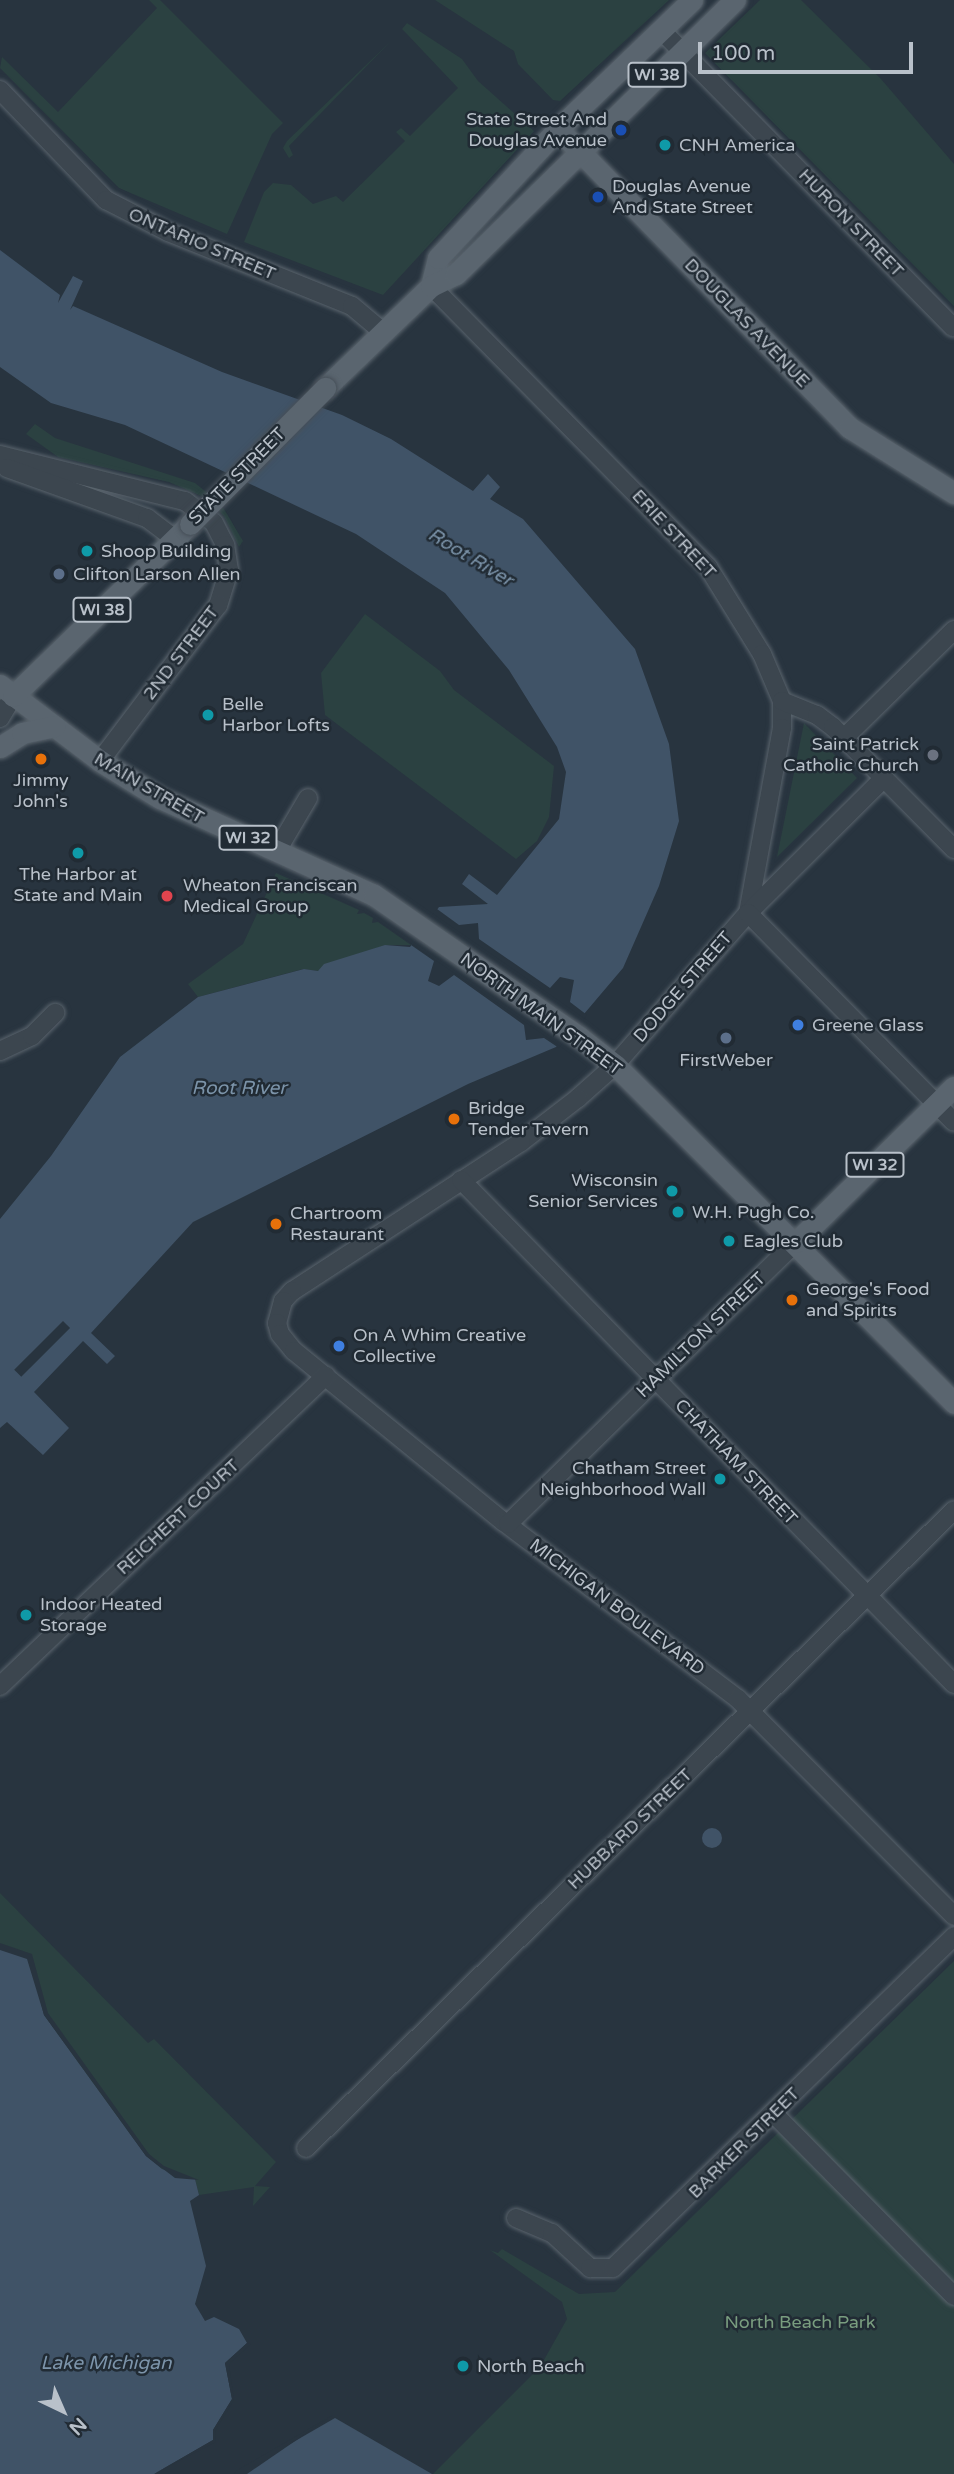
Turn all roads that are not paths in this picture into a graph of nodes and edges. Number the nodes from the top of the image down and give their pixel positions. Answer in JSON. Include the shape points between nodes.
{"nodes":[{"id":1,"x":692,"y":0,"type":"edge"},
{"id":2,"x":734,"y":0,"type":"edge"},
{"id":3,"x":661,"y":30,"type":"junction"},
{"id":4,"x":682,"y":50,"type":"junction"},
{"id":5,"x":5,"y":95,"type":"edge"},
{"id":6,"x":558,"y":129,"type":"junction"},
{"id":7,"x":579,"y":151,"type":"junction"},
{"id":8,"x":431,"y":286,"type":"junction"},
{"id":9,"x":953,"y":327,"type":"edge"},
{"id":10,"x":382,"y":331,"type":"junction"},
{"id":11,"x":0,"y":454,"type":"edge"},
{"id":12,"x":0,"y":466,"type":"edge"},
{"id":13,"x":954,"y":493,"type":"edge"},
{"id":14,"x":174,"y":539,"type":"junction"},
{"id":15,"x":954,"y":629,"type":"edge"},
{"id":16,"x":4,"y":696,"type":"edge"},
{"id":17,"x":782,"y":701,"type":"junction"},
{"id":18,"x":0,"y":718,"type":"edge"},
{"id":19,"x":54,"y":726,"type":"junction"},
{"id":20,"x":844,"y":738,"type":"junction"},
{"id":21,"x":0,"y":747,"type":"edge"},
{"id":22,"x":100,"y":761,"type":"junction"},
{"id":23,"x":884,"y":778,"type":"junction"},
{"id":24,"x":308,"y":798,"type":"dead end"},
{"id":25,"x":278,"y":849,"type":"junction"},
{"id":26,"x":954,"y":849,"type":"edge"},
{"id":27,"x":748,"y":913,"type":"junction"},
{"id":28,"x":421,"y":927,"type":"joint"},
{"id":29,"x":55,"y":1013,"type":"dead end"},
{"id":30,"x":0,"y":1051,"type":"edge"},
{"id":31,"x":615,"y":1065,"type":"junction"},
{"id":32,"x":954,"y":1087,"type":"edge"},
{"id":33,"x":937,"y":1104,"type":"junction"},
{"id":34,"x":954,"y":1122,"type":"edge"},
{"id":35,"x":461,"y":1180,"type":"junction"},
{"id":36,"x":796,"y":1242,"type":"junction"},
{"id":37,"x":279,"y":1311,"type":"joint"},
{"id":38,"x":326,"y":1376,"type":"junction"},
{"id":39,"x":655,"y":1380,"type":"junction"},
{"id":40,"x":954,"y":1403,"type":"edge"},
{"id":41,"x":954,"y":1510,"type":"edge"},
{"id":42,"x":508,"y":1524,"type":"junction"},
{"id":43,"x":867,"y":1595,"type":"junction"},
{"id":44,"x":954,"y":1684,"type":"edge"},
{"id":45,"x":0,"y":1686,"type":"edge"},
{"id":46,"x":750,"y":1711,"type":"junction"},
{"id":47,"x":954,"y":1916,"type":"edge"},
{"id":48,"x":954,"y":1936,"type":"edge"},
{"id":49,"x":774,"y":2114,"type":"junction"},
{"id":50,"x":306,"y":2148,"type":"dead end"},
{"id":51,"x":516,"y":2218,"type":"dead end"},
{"id":52,"x":954,"y":2296,"type":"edge"}],
"edges":[{"from":1,"to":3,"type":"main road","name":"STATE STREET","number":"WI 38"},
{"from":2,"to":4,"type":"main road","name":"STATE STREET","number":"WI 38"},
{"from":3,"to":4,"type":"street","name":"HURON STREET"},
{"from":3,"to":6,"type":"main road","name":"STATE STREET","number":"WI 38"},
{"from":4,"to":7,"type":"main road","name":"STATE STREET","number":"WI 38"},
{"from":4,"to":9,"type":"street","name":"HURON STREET"},
{"from":5,"to":10,"type":"street","name":"ONTARIO STREET","via":[[106,200],[168,232],[352,306]]},
{"from":6,"to":7,"type":"main road","name":"DOUGLAS AVENUE"},
{"from":6,"to":8,"type":"main road","name":"STATE STREET","number":"WI 38","via":[[438,258]]},
{"from":7,"to":8,"type":"main road","name":"STATE STREET","number":"WI 38","via":[[456,274]]},
{"from":7,"to":13,"type":"main road","name":"DOUGLAS AVENUE","via":[[850,428]]},
{"from":8,"to":10,"type":"main road","name":"STATE STREET","number":"WI 38"},
{"from":8,"to":17,"type":"street","name":"ERIE STREET","via":[[708,567],[762,654]]},
{"from":10,"to":14,"type":"main road","name":"STATE STREET","number":"WI 38","bridge":true},
{"from":11,"to":22,"type":"street","name":"2ND STREET","via":[[178,498],[201,510],[221,534],[229,570],[218,605]]},
{"from":12,"to":14,"type":"street","via":[[147,518]]},
{"from":14,"to":16,"type":"main road","name":"STATE STREET","number":"WI 38"},
{"from":15,"to":20,"type":"street"},
{"from":16,"to":18,"type":"street"},
{"from":16,"to":19,"type":"main road","name":"MAIN STREET","number":"WI 32"},
{"from":17,"to":20,"type":"street","via":[[817,715]]},
{"from":17,"to":27,"type":"street","via":[[782,728]]},
{"from":19,"to":21,"type":"main road","via":[[22,733]]},
{"from":19,"to":22,"type":"main road","name":"MAIN STREET","number":"WI 32"},
{"from":20,"to":23,"type":"street"},
{"from":22,"to":25,"type":"main road","name":"MAIN STREET","number":"WI 32","via":[[186,812]]},
{"from":23,"to":26,"type":"street"},
{"from":23,"to":27,"type":"street","name":"DODGE STREET"},
{"from":24,"to":25,"type":"street"},
{"from":25,"to":28,"type":"main road","name":"MAIN STREET","number":"WI 32","via":[[350,881]]},
{"from":27,"to":31,"type":"street","name":"DODGE STREET"},
{"from":27,"to":33,"type":"street"},
{"from":28,"to":31,"type":"main road","name":"NORTH MAIN STREET","number":"WI 32"},
{"from":29,"to":30,"type":"street","via":[[32,1036]]},
{"from":31,"to":35,"type":"street","name":"DODGE STREET","via":[[549,1122]]},
{"from":31,"to":36,"type":"main road","name":"NORTH MAIN STREET","number":"WI 32"},
{"from":32,"to":33,"type":"main road","name":"HAMILTON STREET","number":"WI 32"},
{"from":33,"to":34,"type":"street"},
{"from":33,"to":36,"type":"main road","name":"HAMILTON STREET","number":"WI 32"},
{"from":35,"to":37,"type":"street","name":"DODGE STREET","via":[[292,1291]]},
{"from":35,"to":39,"type":"street","name":"CHATHAM STREET"},
{"from":36,"to":39,"type":"street","name":"HAMILTON STREET"},
{"from":36,"to":40,"type":"main road","name":"NORTH MAIN STREET"},
{"from":37,"to":38,"type":"street","name":"MICHIGAN BOULEVARD","via":[[277,1323],[285,1343]]},
{"from":38,"to":42,"type":"street","name":"MICHIGAN BOULEVARD"},
{"from":38,"to":45,"type":"street","name":"REICHERT COURT"},
{"from":39,"to":42,"type":"street","name":"HAMILTON STREET"},
{"from":39,"to":43,"type":"street","name":"CHATHAM STREET"},
{"from":41,"to":43,"type":"street","name":"HUBBARD STREET"},
{"from":42,"to":46,"type":"street","name":"MICHIGAN BOULEVARD"},
{"from":43,"to":44,"type":"street","name":"CHATHAM STREET"},
{"from":43,"to":46,"type":"street","name":"HUBBARD STREET"},
{"from":46,"to":47,"type":"street","name":"MICHIGAN BOULEVARD"},
{"from":46,"to":50,"type":"street","name":"HUBBARD STREET"},
{"from":48,"to":49,"type":"street","name":"BARKER STREET"},
{"from":49,"to":51,"type":"street","name":"BARKER STREET","via":[[612,2268],[590,2268],[552,2233]]},
{"from":49,"to":52,"type":"street"}]}
